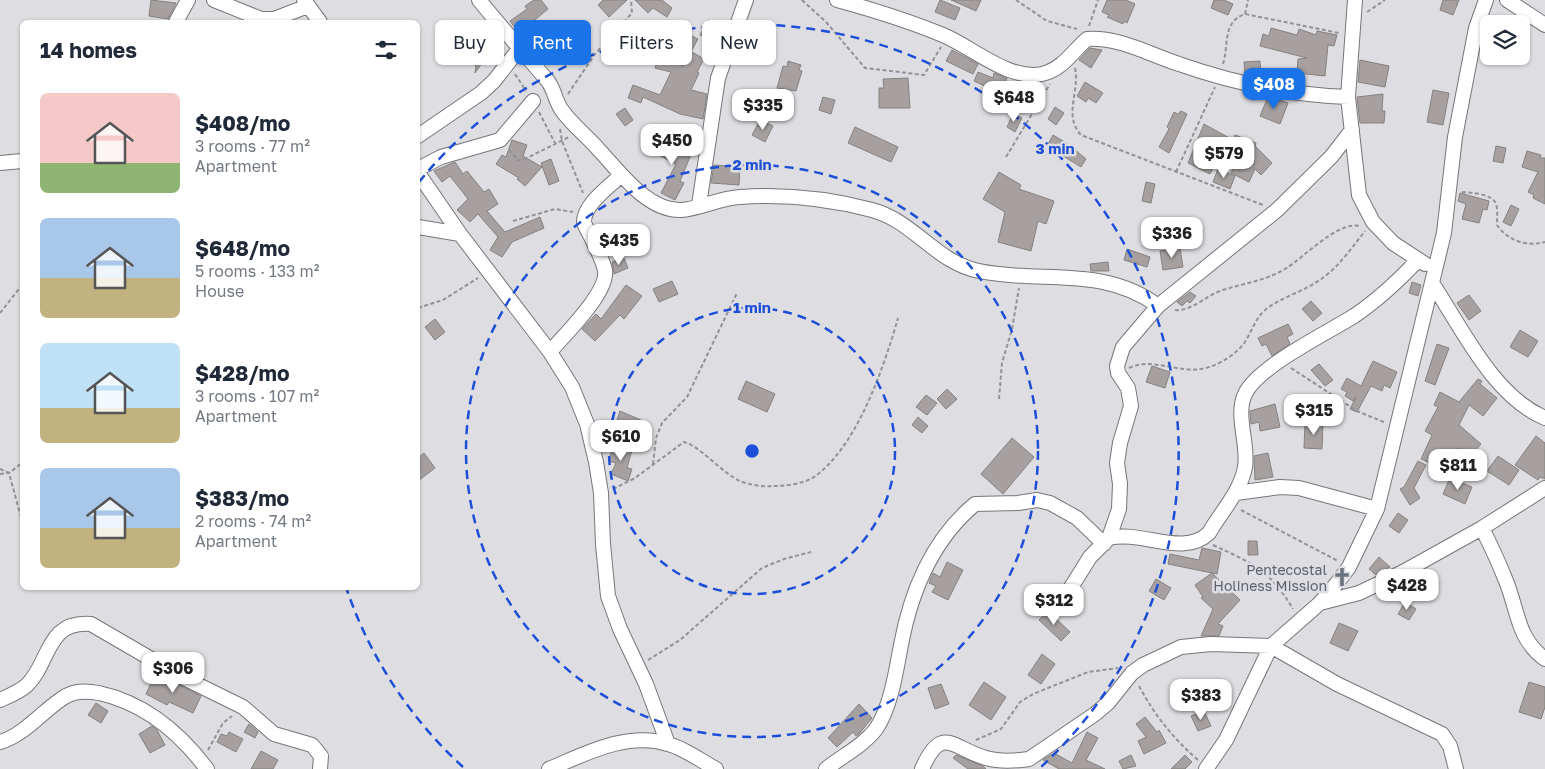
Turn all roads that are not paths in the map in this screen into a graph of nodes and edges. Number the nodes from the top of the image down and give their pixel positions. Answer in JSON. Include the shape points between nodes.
{"nodes":[{"id":1,"x":188,"y":0,"type":"edge"},
{"id":2,"x":214,"y":0,"type":"edge"},
{"id":3,"x":479,"y":0,"type":"edge"},
{"id":4,"x":746,"y":0,"type":"edge"},
{"id":5,"x":838,"y":0,"type":"edge"},
{"id":6,"x":1355,"y":0,"type":"edge"},
{"id":7,"x":1486,"y":0,"type":"edge"},
{"id":8,"x":1507,"y":0,"type":"edge"},
{"id":9,"x":306,"y":3,"type":"edge"},
{"id":10,"x":177,"y":20,"type":"edge"},
{"id":11,"x":268,"y":20,"type":"edge"},
{"id":12,"x":276,"y":20,"type":"edge"},
{"id":13,"x":319,"y":20,"type":"edge"},
{"id":14,"x":1545,"y":25,"type":"edge"},
{"id":15,"x":514,"y":43,"type":"edge"},
{"id":16,"x":514,"y":55,"type":"edge"},
{"id":17,"x":534,"y":65,"type":"edge"},
{"id":18,"x":1348,"y":97,"type":"junction"},
{"id":19,"x":533,"y":101,"type":"dead end"},
{"id":20,"x":1352,"y":130,"type":"junction"},
{"id":21,"x":420,"y":135,"type":"edge"},
{"id":22,"x":20,"y":161,"type":"edge"},
{"id":23,"x":0,"y":163,"type":"edge"},
{"id":24,"x":420,"y":168,"type":"edge"},
{"id":25,"x":420,"y":176,"type":"edge"},
{"id":26,"x":620,"y":176,"type":"junction"},
{"id":27,"x":699,"y":205,"type":"junction"},
{"id":28,"x":420,"y":227,"type":"edge"},
{"id":29,"x":460,"y":234,"type":"junction"},
{"id":30,"x":1417,"y":261,"type":"junction"},
{"id":31,"x":1436,"y":268,"type":"junction"},
{"id":32,"x":1432,"y":283,"type":"junction"},
{"id":33,"x":1160,"y":304,"type":"junction"},
{"id":34,"x":550,"y":352,"type":"junction"},
{"id":35,"x":1545,"y":418,"type":"edge"},
{"id":36,"x":1545,"y":488,"type":"edge"},
{"id":37,"x":1231,"y":498,"type":"junction"},
{"id":38,"x":1377,"y":509,"type":"junction"},
{"id":39,"x":1482,"y":528,"type":"junction"},
{"id":40,"x":1107,"y":541,"type":"junction"},
{"id":41,"x":1320,"y":603,"type":"junction"},
{"id":42,"x":1060,"y":605,"type":"dead end"},
{"id":43,"x":1271,"y":646,"type":"junction"},
{"id":44,"x":1545,"y":659,"type":"edge"},
{"id":45,"x":0,"y":700,"type":"edge"},
{"id":46,"x":0,"y":742,"type":"edge"},
{"id":47,"x":668,"y":744,"type":"junction"},
{"id":48,"x":204,"y":765,"type":"edge"},
{"id":49,"x":1207,"y":768,"type":"edge"},
{"id":50,"x":320,"y":769,"type":"edge"},
{"id":51,"x":549,"y":769,"type":"edge"},
{"id":52,"x":716,"y":769,"type":"edge"},
{"id":53,"x":826,"y":769,"type":"edge"},
{"id":54,"x":922,"y":769,"type":"edge"},
{"id":55,"x":1456,"y":769,"type":"edge"}],
"edges":[{"from":1,"to":10,"type":"street"},
{"from":2,"to":11,"type":"street"},
{"from":3,"to":15,"type":"street"},
{"from":4,"to":27,"type":"street","via":[[718,78]]},
{"from":5,"to":18,"type":"street","via":[[884,12],[946,36],[1004,67],[1027,74],[1042,74],[1066,61],[1087,35],[1120,42],[1179,64],[1274,90]]},
{"from":6,"to":18,"type":"street"},
{"from":7,"to":31,"type":"street","via":[[1476,28],[1455,137],[1444,234]]},
{"from":8,"to":14,"type":"street"},
{"from":9,"to":12,"type":"street"},
{"from":9,"to":13,"type":"street"},
{"from":16,"to":21,"type":"street","via":[[481,93]]},
{"from":17,"to":26,"type":"street","via":[[549,82],[560,108]]},
{"from":18,"to":20,"type":"street"},
{"from":19,"to":24,"type":"street","via":[[500,140],[441,157]]},
{"from":20,"to":30,"type":"street","via":[[1359,195],[1372,222]]},
{"from":20,"to":33,"type":"street","via":[[1331,157],[1276,210]]},
{"from":22,"to":23,"type":"street"},
{"from":25,"to":29,"type":"street"},
{"from":26,"to":27,"type":"street","via":[[651,200],[670,209],[682,210]]},
{"from":26,"to":34,"type":"street","via":[[586,212],[584,223],[604,269],[605,279],[581,316]]},
{"from":27,"to":33,"type":"street","via":[[740,197],[833,202],[874,211],[898,221],[938,254],[978,271],[1088,278],[1134,290]]},
{"from":28,"to":29,"type":"street"},
{"from":29,"to":34,"type":"street"},
{"from":30,"to":31,"type":"street"},
{"from":30,"to":37,"type":"street","via":[[1383,295],[1281,361],[1252,384],[1242,403],[1247,447],[1243,474]]},
{"from":31,"to":32,"type":"street"},
{"from":32,"to":35,"type":"street","via":[[1495,379],[1512,397]]},
{"from":32,"to":38,"type":"street"},
{"from":33,"to":40,"type":"street","via":[[1123,347],[1117,366],[1118,374],[1128,388],[1131,406],[1117,463],[1119,509]]},
{"from":34,"to":47,"type":"street","via":[[583,412],[596,462],[608,596]]},
{"from":36,"to":39,"type":"street"},
{"from":37,"to":38,"type":"street","via":[[1280,486]]},
{"from":37,"to":40,"type":"street","via":[[1202,540],[1173,544],[1131,535]]},
{"from":38,"to":41,"type":"street","via":[[1349,566]]},
{"from":39,"to":41,"type":"street","via":[[1359,593]]},
{"from":39,"to":44,"type":"street","via":[[1507,582],[1520,631]]},
{"from":40,"to":42,"type":"street","via":[[1090,557]]},
{"from":40,"to":53,"type":"street","via":[[1050,503],[1037,500],[975,504],[932,552],[919,581],[907,616],[895,680],[877,727]]},
{"from":41,"to":43,"type":"street"},
{"from":43,"to":49,"type":"street","via":[[1226,740]]},
{"from":43,"to":54,"type":"street","via":[[1219,644],[1180,647],[1138,669],[1095,714],[1029,759],[996,760],[949,742],[933,748]]},
{"from":43,"to":55,"type":"street","via":[[1337,684],[1442,734],[1450,746]]},
{"from":45,"to":50,"type":"street","via":[[27,685],[58,634],[80,624],[90,624],[182,677],[243,707],[274,734],[312,745],[321,756]]},
{"from":46,"to":48,"type":"street","via":[[67,696],[82,691],[112,696],[149,713],[173,731]]},
{"from":47,"to":51,"type":"street","via":[[643,740],[622,742]]},
{"from":47,"to":52,"type":"street"}]}
